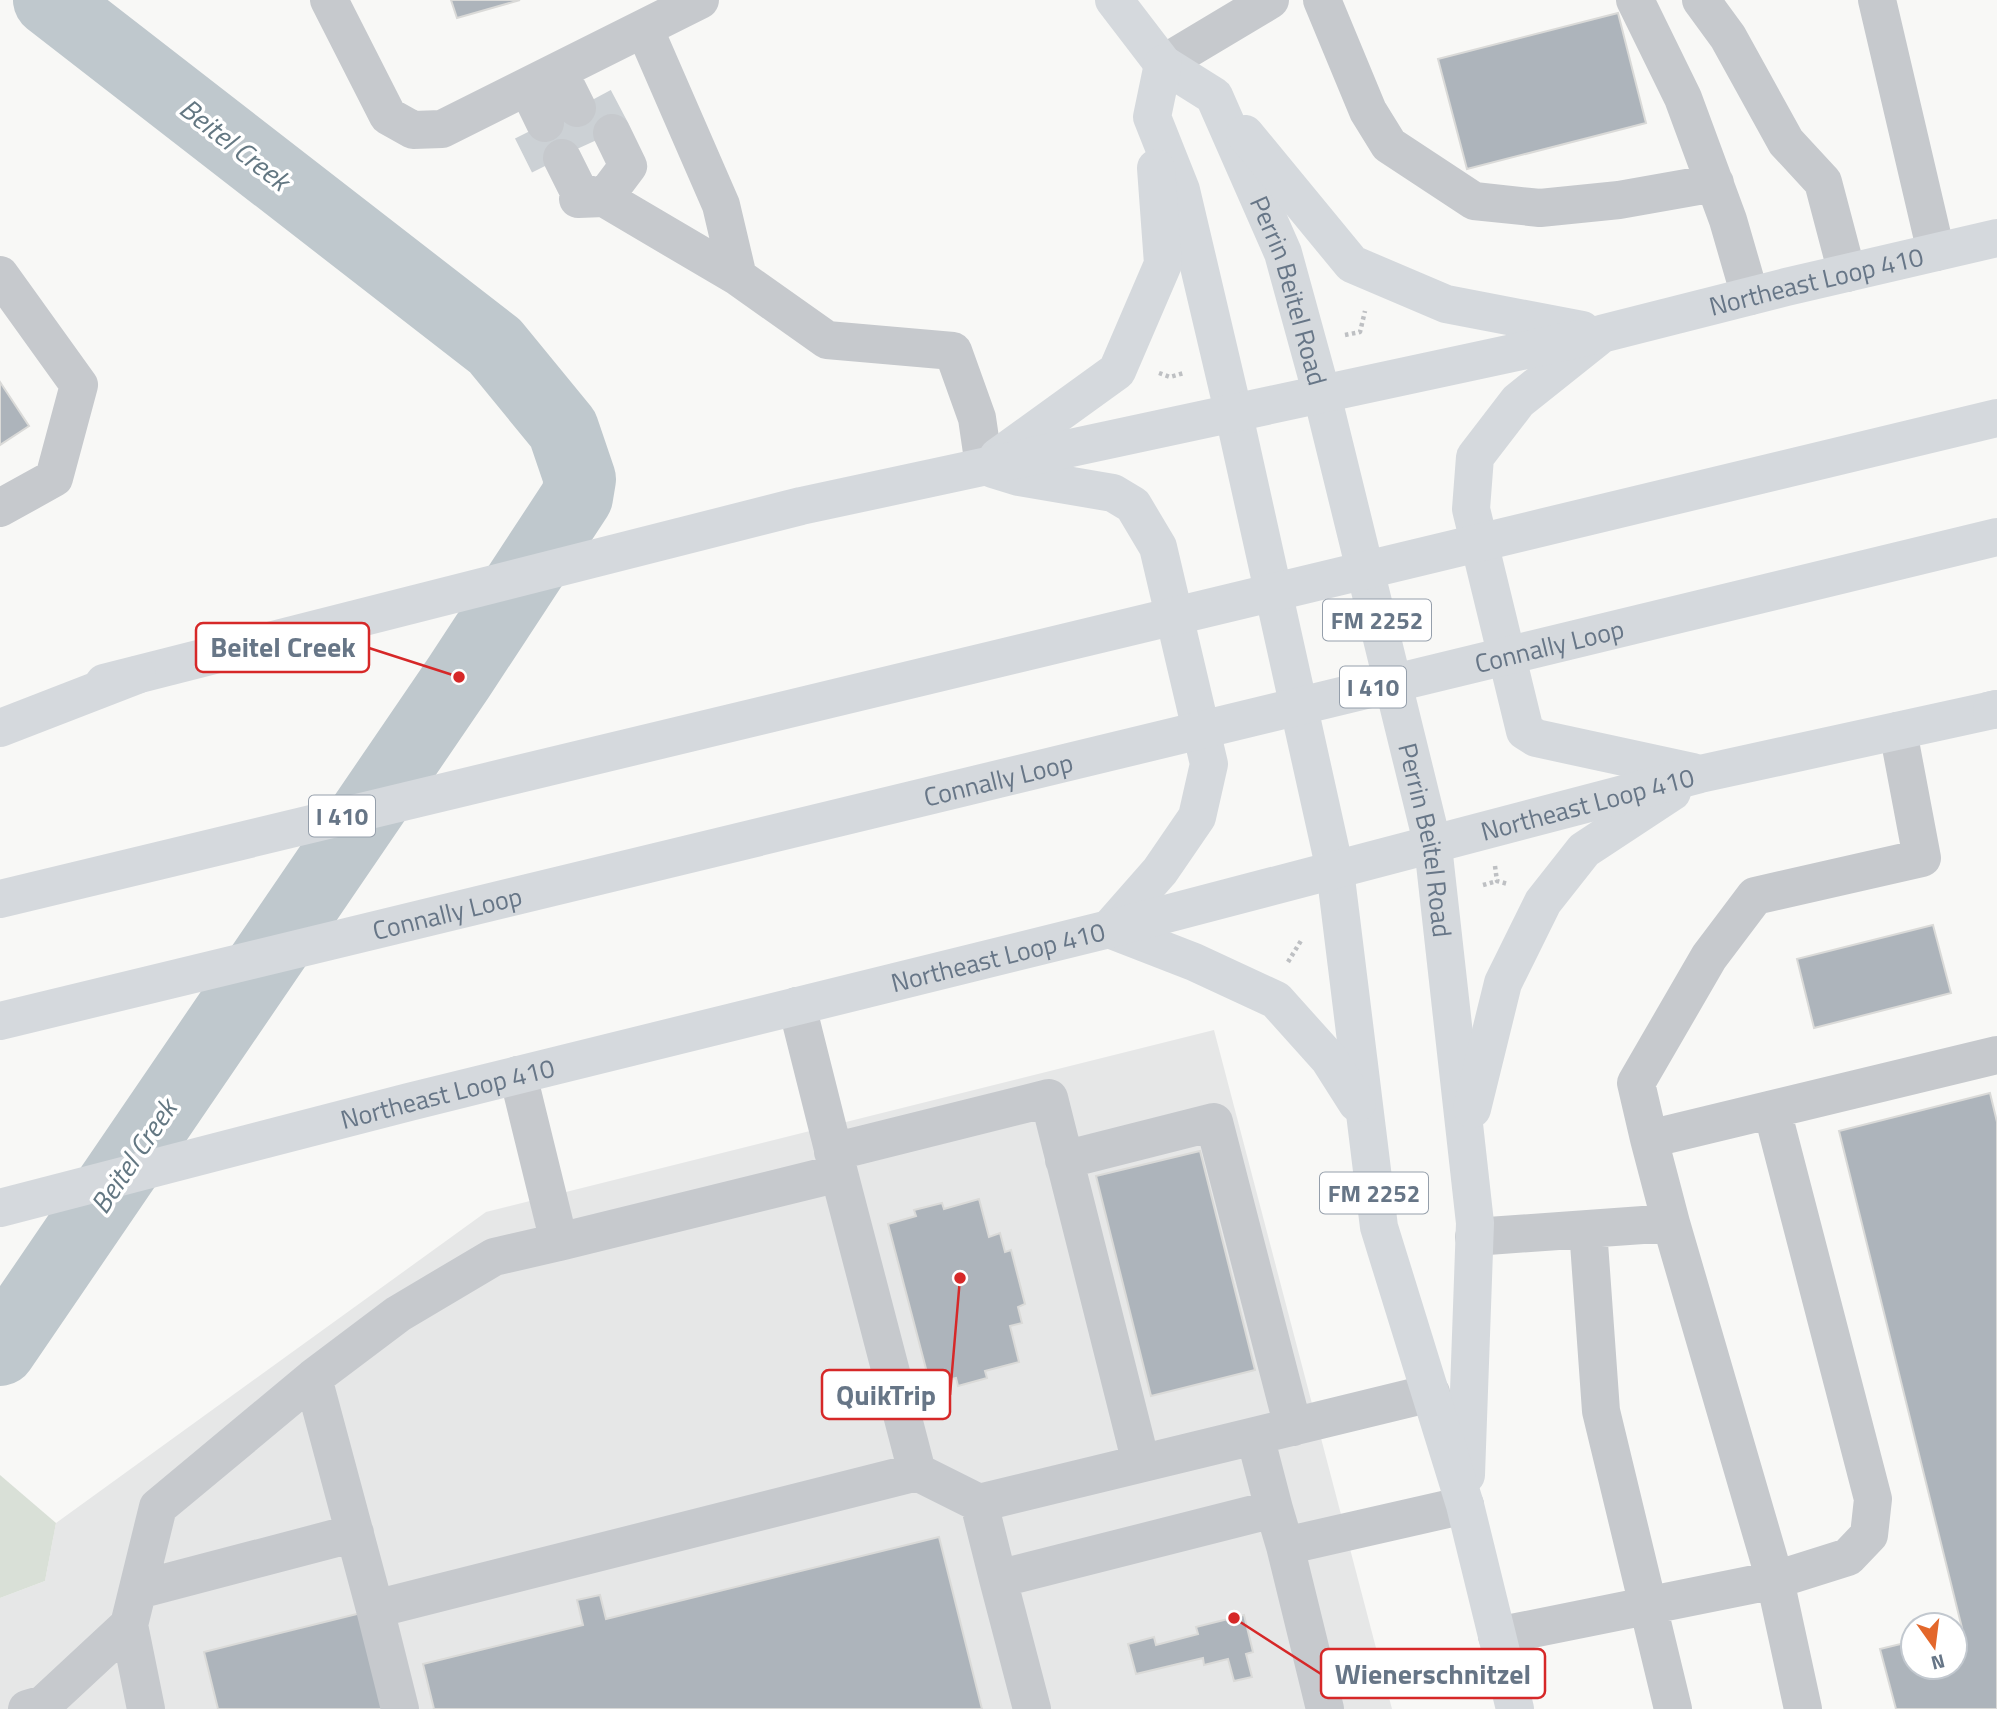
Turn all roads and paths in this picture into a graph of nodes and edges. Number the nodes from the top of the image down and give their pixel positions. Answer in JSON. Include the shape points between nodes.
{"nodes":[{"id":1,"x":329,"y":0,"type":"edge"},
{"id":2,"x":700,"y":0,"type":"edge"},
{"id":3,"x":1114,"y":0,"type":"edge"},
{"id":4,"x":1270,"y":0,"type":"edge"},
{"id":5,"x":1322,"y":0,"type":"edge"},
{"id":6,"x":1635,"y":0,"type":"edge"},
{"id":7,"x":1701,"y":0,"type":"edge"},
{"id":8,"x":1877,"y":0,"type":"edge"},
{"id":9,"x":644,"y":28,"type":"junction"},
{"id":10,"x":1163,"y":64,"type":"junction"},
{"id":11,"x":544,"y":79,"type":"junction"},
{"id":12,"x":1214,"y":96,"type":"junction"},
{"id":13,"x":1152,"y":117,"type":"junction"},
{"id":14,"x":1715,"y":183,"type":"junction"},
{"id":15,"x":604,"y":198,"type":"junction"},
{"id":16,"x":1997,"y":238,"type":"edge"},
{"id":17,"x":1936,"y":252,"type":"junction"},
{"id":18,"x":1847,"y":273,"type":"junction"},
{"id":19,"x":0,"y":275,"type":"edge"},
{"id":20,"x":738,"y":277,"type":"junction"},
{"id":21,"x":1750,"y":296,"type":"junction"},
{"id":22,"x":1366,"y":309,"type":"dead end"},
{"id":23,"x":1601,"y":334,"type":"junction"},
{"id":24,"x":1344,"y":335,"type":"dead end"},
{"id":25,"x":1154,"y":370,"type":"dead end"},
{"id":26,"x":1192,"y":371,"type":"dead end"},
{"id":27,"x":1997,"y":392,"type":"edge"},
{"id":28,"x":1322,"y":395,"type":"junction"},
{"id":29,"x":1234,"y":415,"type":"junction"},
{"id":30,"x":1997,"y":418,"type":"edge"},
{"id":31,"x":984,"y":466,"type":"junction"},
{"id":32,"x":1657,"y":501,"type":"junction"},
{"id":33,"x":0,"y":508,"type":"edge"},
{"id":34,"x":1997,"y":537,"type":"edge"},
{"id":35,"x":137,"y":674,"type":"junction"},
{"id":36,"x":0,"y":711,"type":"edge"},
{"id":37,"x":1996,"y":714,"type":"edge"},
{"id":38,"x":0,"y":728,"type":"edge"},
{"id":39,"x":1898,"y":731,"type":"junction"},
{"id":40,"x":1700,"y":774,"type":"junction"},
{"id":41,"x":1433,"y":846,"type":"junction"},
{"id":42,"x":1495,"y":866,"type":"dead end"},
{"id":43,"x":1335,"y":870,"type":"junction"},
{"id":44,"x":1497,"y":881,"type":"junction"},
{"id":45,"x":1483,"y":885,"type":"dead end"},
{"id":46,"x":1519,"y":886,"type":"dead end"},
{"id":47,"x":0,"y":899,"type":"edge"},
{"id":48,"x":1109,"y":929,"type":"junction"},
{"id":49,"x":1305,"y":934,"type":"dead end"},
{"id":50,"x":1282,"y":972,"type":"dead end"},
{"id":51,"x":797,"y":1006,"type":"junction"},
{"id":52,"x":0,"y":1021,"type":"edge"},
{"id":53,"x":1997,"y":1055,"type":"edge"},
{"id":54,"x":517,"y":1075,"type":"junction"},
{"id":55,"x":1772,"y":1110,"type":"junction"},
{"id":56,"x":1363,"y":1112,"type":"junction"},
{"id":57,"x":1465,"y":1134,"type":"junction"},
{"id":58,"x":1649,"y":1139,"type":"junction"},
{"id":59,"x":1064,"y":1160,"type":"junction"},
{"id":60,"x":836,"y":1162,"type":"junction"},
{"id":61,"x":0,"y":1208,"type":"edge"},
{"id":62,"x":1671,"y":1223,"type":"junction"},
{"id":63,"x":1588,"y":1229,"type":"junction"},
{"id":64,"x":1475,"y":1237,"type":"junction"},
{"id":65,"x":559,"y":1242,"type":"junction"},
{"id":66,"x":313,"y":1378,"type":"junction"},
{"id":67,"x":1431,"y":1393,"type":"junction"},
{"id":68,"x":1293,"y":1427,"type":"junction"},
{"id":69,"x":1255,"y":1436,"type":"junction"},
{"id":70,"x":1141,"y":1463,"type":"junction"},
{"id":71,"x":917,"y":1472,"type":"junction"},
{"id":72,"x":979,"y":1503,"type":"junction"},
{"id":73,"x":1465,"y":1505,"type":"junction"},
{"id":74,"x":1274,"y":1509,"type":"junction"},
{"id":75,"x":355,"y":1533,"type":"junction"},
{"id":76,"x":1285,"y":1546,"type":"junction"},
{"id":77,"x":998,"y":1579,"type":"junction"},
{"id":78,"x":1775,"y":1580,"type":"junction"},
{"id":79,"x":1648,"y":1606,"type":"junction"},
{"id":80,"x":133,"y":1608,"type":"junction"},
{"id":81,"x":375,"y":1609,"type":"junction"},
{"id":82,"x":1497,"y":1636,"type":"junction"},
{"id":83,"x":27,"y":1709,"type":"edge"},
{"id":84,"x":146,"y":1709,"type":"edge"},
{"id":85,"x":400,"y":1709,"type":"edge"},
{"id":86,"x":1032,"y":1709,"type":"edge"},
{"id":87,"x":1325,"y":1709,"type":"edge"},
{"id":88,"x":1515,"y":1709,"type":"edge"},
{"id":89,"x":1673,"y":1709,"type":"edge"},
{"id":90,"x":1803,"y":1709,"type":"edge"}],
"edges":[{"from":1,"to":11,"type":"lane","via":[[388,116],[413,130],[442,129]]},
{"from":2,"to":9,"type":"lane"},
{"from":3,"to":10,"type":"main road"},
{"from":4,"to":10,"type":"lane"},
{"from":5,"to":14,"type":"lane","via":[[1368,111],[1389,145],[1474,201],[1539,208],[1619,201]]},
{"from":6,"to":14,"type":"lane","via":[[1683,98]]},
{"from":7,"to":18,"type":"lane","via":[[1728,37],[1786,142],[1823,182]]},
{"from":8,"to":17,"type":"lane"},
{"from":9,"to":11,"type":"lane"},
{"from":9,"to":20,"type":"lane","via":[[721,205]]},
{"from":10,"to":12,"type":"main road"},
{"from":10,"to":13,"type":"main road"},
{"from":11,"to":11,"type":"lane","via":[[562,115]]},
{"from":12,"to":23,"type":"main road","via":[[1352,264],[1446,304]]},
{"from":12,"to":28,"type":"main road","name":"Perrin Beitel Road","via":[[1283,253]]},
{"from":13,"to":29,"type":"main road","name":"Perrin Beitel Road","via":[[1181,190]]},
{"from":13,"to":31,"type":"main road","via":[[1163,264],[1118,371]]},
{"from":14,"to":21,"type":"lane"},
{"from":15,"to":15,"type":"lane","via":[[566,200],[579,149],[611,174]]},
{"from":15,"to":20,"type":"lane"},
{"from":16,"to":17,"type":"main road","name":"Northeast Loop 410"},
{"from":17,"to":18,"type":"main road","name":"Northeast Loop 410"},
{"from":18,"to":21,"type":"main road","name":"Northeast Loop 410"},
{"from":19,"to":33,"type":"lane","via":[[79,385],[54,478]]},
{"from":20,"to":31,"type":"lane","via":[[827,340],[953,351],[977,418]]},
{"from":21,"to":23,"type":"main road","name":"Northeast Loop 410"},
{"from":22,"to":24,"type":"path","via":[[1360,332]]},
{"from":23,"to":28,"type":"main road","name":"Northeast Loop 410"},
{"from":23,"to":40,"type":"main road","via":[[1518,401],[1475,457],[1471,509],[1525,731],[1536,738]]},
{"from":25,"to":26,"type":"path","via":[[1170,377]]},
{"from":27,"to":32,"type":"main road"},
{"from":28,"to":29,"type":"main road","name":"Northeast Loop 410"},
{"from":28,"to":41,"type":"main road","name":"Perrin Beitel Road","number":"FM 2252"},
{"from":29,"to":31,"type":"main road","name":"Northeast Loop 410"},
{"from":29,"to":43,"type":"main road","name":"Perrin Beitel Road","number":"FM 2252"},
{"from":30,"to":32,"type":"main road","number":"I 410"},
{"from":31,"to":35,"type":"main road","name":"Northeast Loop 410","via":[[801,506]]},
{"from":31,"to":48,"type":"main road","via":[[1112,493],[1133,505],[1158,547],[1209,764],[1198,817],[1160,872]]},
{"from":32,"to":47,"type":"main road","number":"I 410"},
{"from":34,"to":52,"type":"main road","name":"Connally Loop","number":"I 410"},
{"from":35,"to":36,"type":"main road","name":"Northeast Loop 410"},
{"from":35,"to":38,"type":"main road"},
{"from":37,"to":39,"type":"main road","name":"Northeast Loop 410"},
{"from":39,"to":40,"type":"main road","name":"Northeast Loop 410"},
{"from":39,"to":58,"type":"lane","via":[[1922,858],[1755,896],[1709,957],[1636,1083]]},
{"from":40,"to":41,"type":"main road","name":"Northeast Loop 410"},
{"from":40,"to":57,"type":"main road","via":[[1584,850],[1543,902],[1503,983]]},
{"from":41,"to":43,"type":"main road","name":"Northeast Loop 410"},
{"from":41,"to":57,"type":"main road","name":"Perrin Beitel Road","number":"FM 2252"},
{"from":42,"to":44,"type":"path"},
{"from":43,"to":48,"type":"main road","name":"Northeast Loop 410"},
{"from":43,"to":56,"type":"main road","name":"Perrin Beitel Road","number":"FM 2252"},
{"from":44,"to":45,"type":"path"},
{"from":44,"to":46,"type":"path"},
{"from":48,"to":51,"type":"main road","name":"Northeast Loop 410"},
{"from":48,"to":56,"type":"main road","via":[[1276,1000],[1329,1059]]},
{"from":49,"to":50,"type":"path"},
{"from":51,"to":54,"type":"main road","name":"Northeast Loop 410"},
{"from":51,"to":60,"type":"lane"},
{"from":53,"to":55,"type":"lane"},
{"from":54,"to":61,"type":"main road","name":"Northeast Loop 410"},
{"from":54,"to":65,"type":"lane"},
{"from":55,"to":58,"type":"lane"},
{"from":55,"to":78,"type":"lane","via":[[1873,1499],[1869,1535],[1848,1557]]},
{"from":56,"to":67,"type":"main road","name":"Perrin Beitel Road","number":"FM 2252","via":[[1379,1227]]},
{"from":57,"to":64,"type":"main road","name":"Perrin Beitel Road","number":"FM 2252"},
{"from":58,"to":62,"type":"lane"},
{"from":59,"to":60,"type":"lane","via":[[1049,1098]]},
{"from":59,"to":68,"type":"lane","via":[[1214,1122]]},
{"from":59,"to":70,"type":"lane"},
{"from":60,"to":65,"type":"lane"},
{"from":60,"to":71,"type":"lane"},
{"from":62,"to":63,"type":"lane"},
{"from":62,"to":78,"type":"lane"},
{"from":63,"to":64,"type":"lane"},
{"from":63,"to":79,"type":"lane","via":[[1601,1411]]},
{"from":64,"to":73,"type":"main road","name":"Perrin Beitel Road","number":"FM 2252"},
{"from":65,"to":66,"type":"lane","via":[[494,1257],[398,1314]]},
{"from":66,"to":75,"type":"lane"},
{"from":66,"to":80,"type":"lane","via":[[158,1507]]},
{"from":67,"to":68,"type":"lane"},
{"from":67,"to":73,"type":"main road","name":"Perrin Beitel Road","number":"FM 2252"},
{"from":68,"to":69,"type":"lane"},
{"from":69,"to":70,"type":"lane"},
{"from":69,"to":74,"type":"lane"},
{"from":70,"to":72,"type":"lane"},
{"from":71,"to":72,"type":"lane"},
{"from":71,"to":81,"type":"lane"},
{"from":72,"to":77,"type":"lane"},
{"from":73,"to":76,"type":"lane"},
{"from":73,"to":82,"type":"main road","name":"Perrin Beitel Road","number":"FM 2252"},
{"from":74,"to":76,"type":"lane"},
{"from":74,"to":77,"type":"lane"},
{"from":75,"to":80,"type":"lane"},
{"from":75,"to":81,"type":"lane"},
{"from":76,"to":87,"type":"lane"},
{"from":77,"to":86,"type":"lane"},
{"from":78,"to":79,"type":"lane"},
{"from":78,"to":90,"type":"lane"},
{"from":79,"to":82,"type":"lane"},
{"from":79,"to":89,"type":"lane"},
{"from":80,"to":83,"type":"lane","via":[[44,1704]]},
{"from":80,"to":84,"type":"lane"},
{"from":81,"to":85,"type":"lane"},
{"from":82,"to":88,"type":"main road","name":"Perrin Beitel Road","number":"FM 2252"}]}
